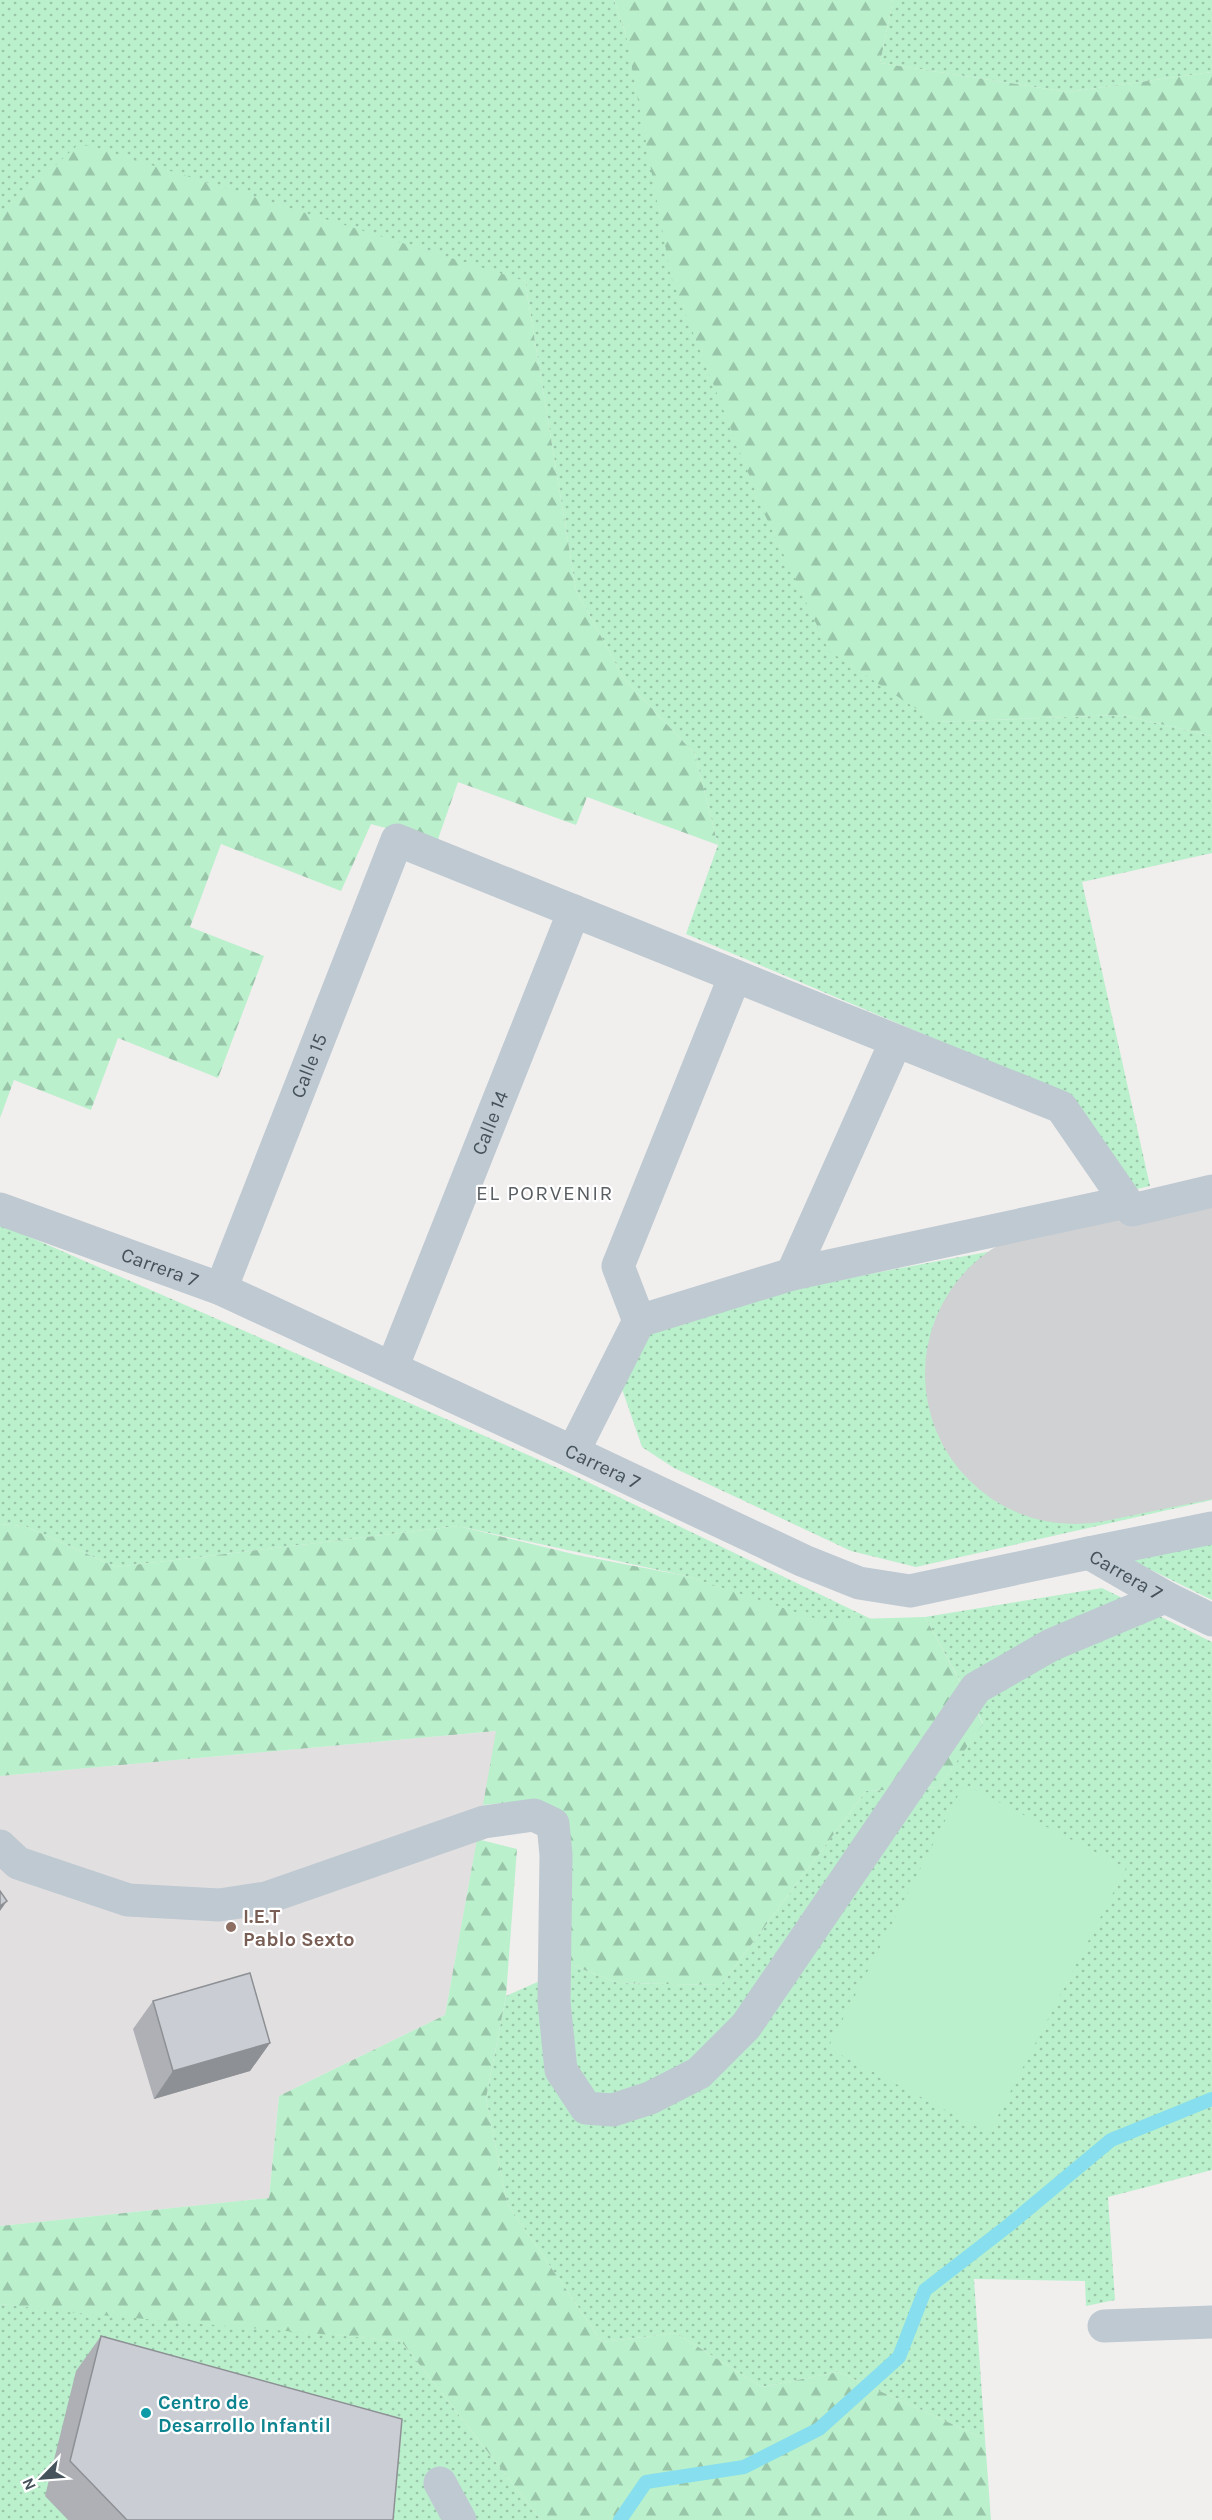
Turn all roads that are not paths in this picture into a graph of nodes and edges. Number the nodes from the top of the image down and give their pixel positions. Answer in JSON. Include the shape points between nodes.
{"nodes":[{"id":1,"x":574,"y":911,"type":"junction"},
{"id":2,"x":735,"y":976,"type":"junction"},
{"id":3,"x":896,"y":1041,"type":"junction"},
{"id":4,"x":1212,"y":1191,"type":"edge"},
{"id":5,"x":1126,"y":1202,"type":"junction"},
{"id":6,"x":0,"y":1209,"type":"edge"},
{"id":7,"x":792,"y":1274,"type":"junction"},
{"id":8,"x":220,"y":1289,"type":"junction"},
{"id":9,"x":639,"y":1321,"type":"junction"},
{"id":10,"x":392,"y":1368,"type":"junction"},
{"id":11,"x":573,"y":1452,"type":"junction"},
{"id":12,"x":1212,"y":1528,"type":"edge"},
{"id":13,"x":1089,"y":1553,"type":"junction"},
{"id":14,"x":1165,"y":1597,"type":"junction"},
{"id":15,"x":1212,"y":1620,"type":"edge"},
{"id":16,"x":0,"y":1846,"type":"edge"},
{"id":17,"x":1212,"y":2322,"type":"edge"},
{"id":18,"x":1104,"y":2326,"type":"dead end"},
{"id":19,"x":440,"y":2483,"type":"dead end"},
{"id":20,"x":460,"y":2520,"type":"edge"}],
"edges":[{"from":1,"to":2,"type":"street"},
{"from":1,"to":8,"type":"street","name":"Calle 15","via":[[397,840]]},
{"from":1,"to":10,"type":"street","name":"Calle 14"},
{"from":2,"to":3,"type":"street"},
{"from":2,"to":9,"type":"street","via":[[618,1266]]},
{"from":3,"to":5,"type":"street","via":[[1061,1107]]},
{"from":3,"to":7,"type":"street"},
{"from":4,"to":5,"type":"street","via":[[1132,1210]]},
{"from":5,"to":7,"type":"street"},
{"from":6,"to":8,"type":"street","name":"Carrera 7"},
{"from":7,"to":9,"type":"street"},
{"from":8,"to":10,"type":"street","name":"Carrera 7"},
{"from":9,"to":11,"type":"street"},
{"from":10,"to":11,"type":"street","name":"Carrera 7"},
{"from":11,"to":13,"type":"street","name":"Carrera 7","via":[[859,1583],[910,1591]]},
{"from":12,"to":13,"type":"street"},
{"from":13,"to":14,"type":"street","name":"Carrera 7"},
{"from":14,"to":15,"type":"street","name":"Carrera 7"},
{"from":14,"to":16,"type":"street","via":[[1051,1645],[976,1688],[746,2026],[699,2073],[650,2098],[613,2110],[586,2108],[561,2070],[554,2002],[553,1824],[534,1815],[484,1822],[266,1898],[219,1905],[128,1900],[18,1863]]},
{"from":17,"to":18,"type":"street"},
{"from":19,"to":20,"type":"street"}]}
